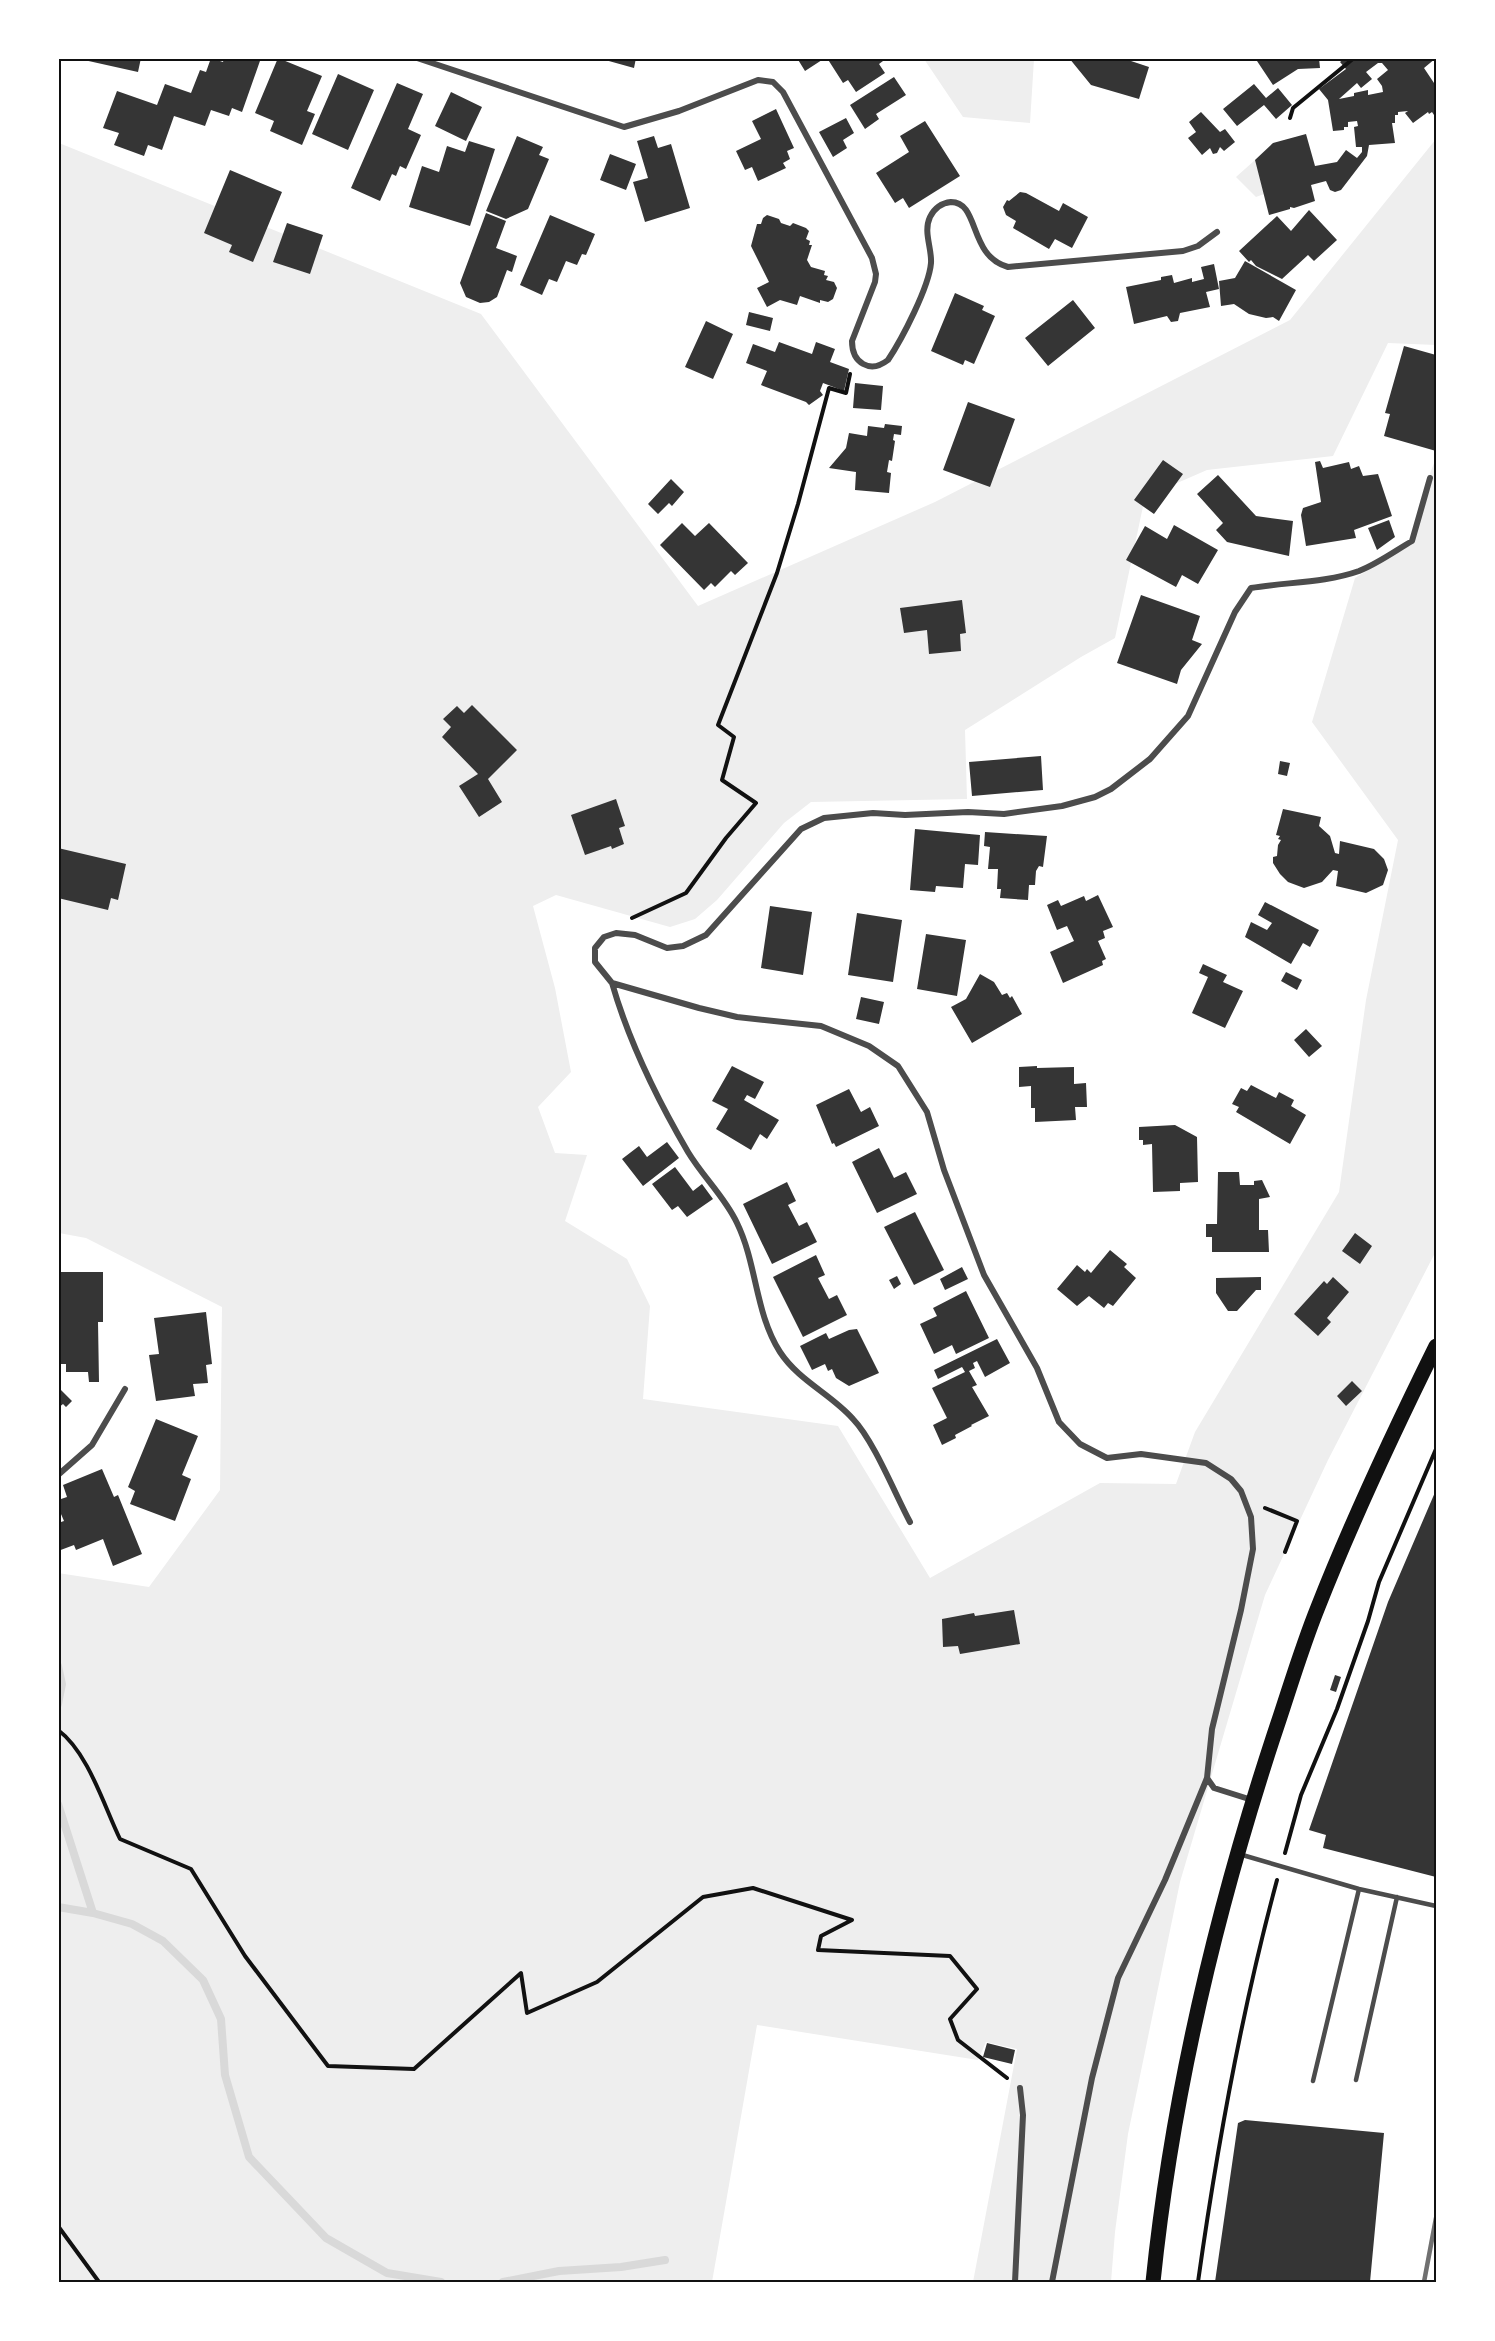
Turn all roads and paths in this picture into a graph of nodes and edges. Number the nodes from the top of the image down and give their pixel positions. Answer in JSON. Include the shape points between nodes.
{"nodes":[{"id":1,"x":417,"y":58,"type":"edge"},
{"id":2,"x":1354,"y":58,"type":"edge"},
{"id":3,"x":1290,"y":118,"type":"dead end"},
{"id":4,"x":1217,"y":232,"type":"dead end"},
{"id":5,"x":854,"y":356,"type":"junction"},
{"id":6,"x":1430,"y":478,"type":"dead end"},
{"id":7,"x":616,"y":933,"type":"junction"},
{"id":8,"x":612,"y":983,"type":"junction"},
{"id":9,"x":1437,"y":1346,"type":"edge"},
{"id":10,"x":125,"y":1389,"type":"dead end"},
{"id":11,"x":58,"y":1475,"type":"edge"},
{"id":12,"x":1263,"y":1507,"type":"dead end"},
{"id":13,"x":910,"y":1522,"type":"dead end"},
{"id":14,"x":1285,"y":1552,"type":"dead end"},
{"id":15,"x":58,"y":1730,"type":"edge"},
{"id":16,"x":1207,"y":1778,"type":"junction"},
{"id":17,"x":1252,"y":1800,"type":"junction"},
{"id":18,"x":1237,"y":1854,"type":"junction"},
{"id":19,"x":1359,"y":1889,"type":"junction"},
{"id":20,"x":1397,"y":1897,"type":"junction"},
{"id":21,"x":1437,"y":1906,"type":"edge"},
{"id":22,"x":1356,"y":2080,"type":"dead end"},
{"id":23,"x":1313,"y":2081,"type":"dead end"},
{"id":24,"x":1020,"y":2088,"type":"joint"},
{"id":25,"x":58,"y":2226,"type":"edge"},
{"id":26,"x":99,"y":2283,"type":"edge"},
{"id":27,"x":1015,"y":2283,"type":"edge"},
{"id":28,"x":1052,"y":2283,"type":"edge"},
{"id":29,"x":1153,"y":2283,"type":"edge"}],
"edges":[{"from":1,"to":5,"type":"street","via":[[624,127],[679,111],[744,84],[758,80],[773,82],[783,92],[872,258],[875,282],[852,341]]},
{"from":2,"to":3,"type":"path","via":[[1293,108]]},
{"from":4,"to":5,"type":"street","via":[[1183,251],[1008,267],[992,260],[981,248],[968,211],[962,205],[948,202],[929,218],[931,265],[893,352],[877,366],[862,365]]},
{"from":5,"to":7,"type":"path","via":[[846,393],[829,388],[777,573],[718,724],[734,737],[722,780],[756,803],[686,893],[636,915]]},
{"from":6,"to":7,"type":"street","via":[[1412,540],[1393,552],[1359,571],[1251,588],[1235,612],[1188,716],[1150,759],[1111,789],[1062,806],[1004,814],[873,813],[824,818],[801,829],[706,935],[683,946],[667,948],[635,935]]},
{"from":7,"to":8,"type":"street","via":[[604,937],[595,948],[595,962]]},
{"from":8,"to":13,"type":"street","via":[[652,1084],[688,1152],[738,1224],[778,1349],[798,1373],[855,1420]]},
{"from":8,"to":16,"type":"street","via":[[737,1017],[821,1026],[869,1046],[898,1066],[927,1112],[944,1170],[984,1275],[1037,1368],[1059,1422],[1080,1444],[1107,1458],[1141,1454],[1206,1462],[1241,1491],[1251,1517],[1253,1549],[1212,1729]]},
{"from":9,"to":17,"type":"main road","via":[[1354,1519],[1318,1606]]},
{"from":10,"to":11,"type":"street","via":[[92,1445]]},
{"from":12,"to":14,"type":"path","via":[[1297,1521]]},
{"from":15,"to":24,"type":"path","via":[[80,1752],[120,1839],[191,1869],[245,1956],[328,2066],[414,2069],[521,1973],[527,2013],[597,1982],[703,1897],[753,1888],[852,1920],[821,1936],[818,1950],[950,1956],[977,1989],[950,2019],[958,2040]]},
{"from":16,"to":17,"type":"street","via":[[1214,1788]]},
{"from":16,"to":28,"type":"street","via":[[1165,1880],[1118,1978],[1092,2078]]},
{"from":17,"to":18,"type":"main road"},
{"from":18,"to":19,"type":"lane"},
{"from":18,"to":29,"type":"main road","via":[[1186,2064],[1159,2222]]},
{"from":19,"to":20,"type":"lane"},
{"from":19,"to":23,"type":"lane"},
{"from":20,"to":21,"type":"lane"},
{"from":20,"to":22,"type":"lane"},
{"from":24,"to":27,"type":"street","via":[[1023,2115]]},
{"from":25,"to":26,"type":"path"}]}
